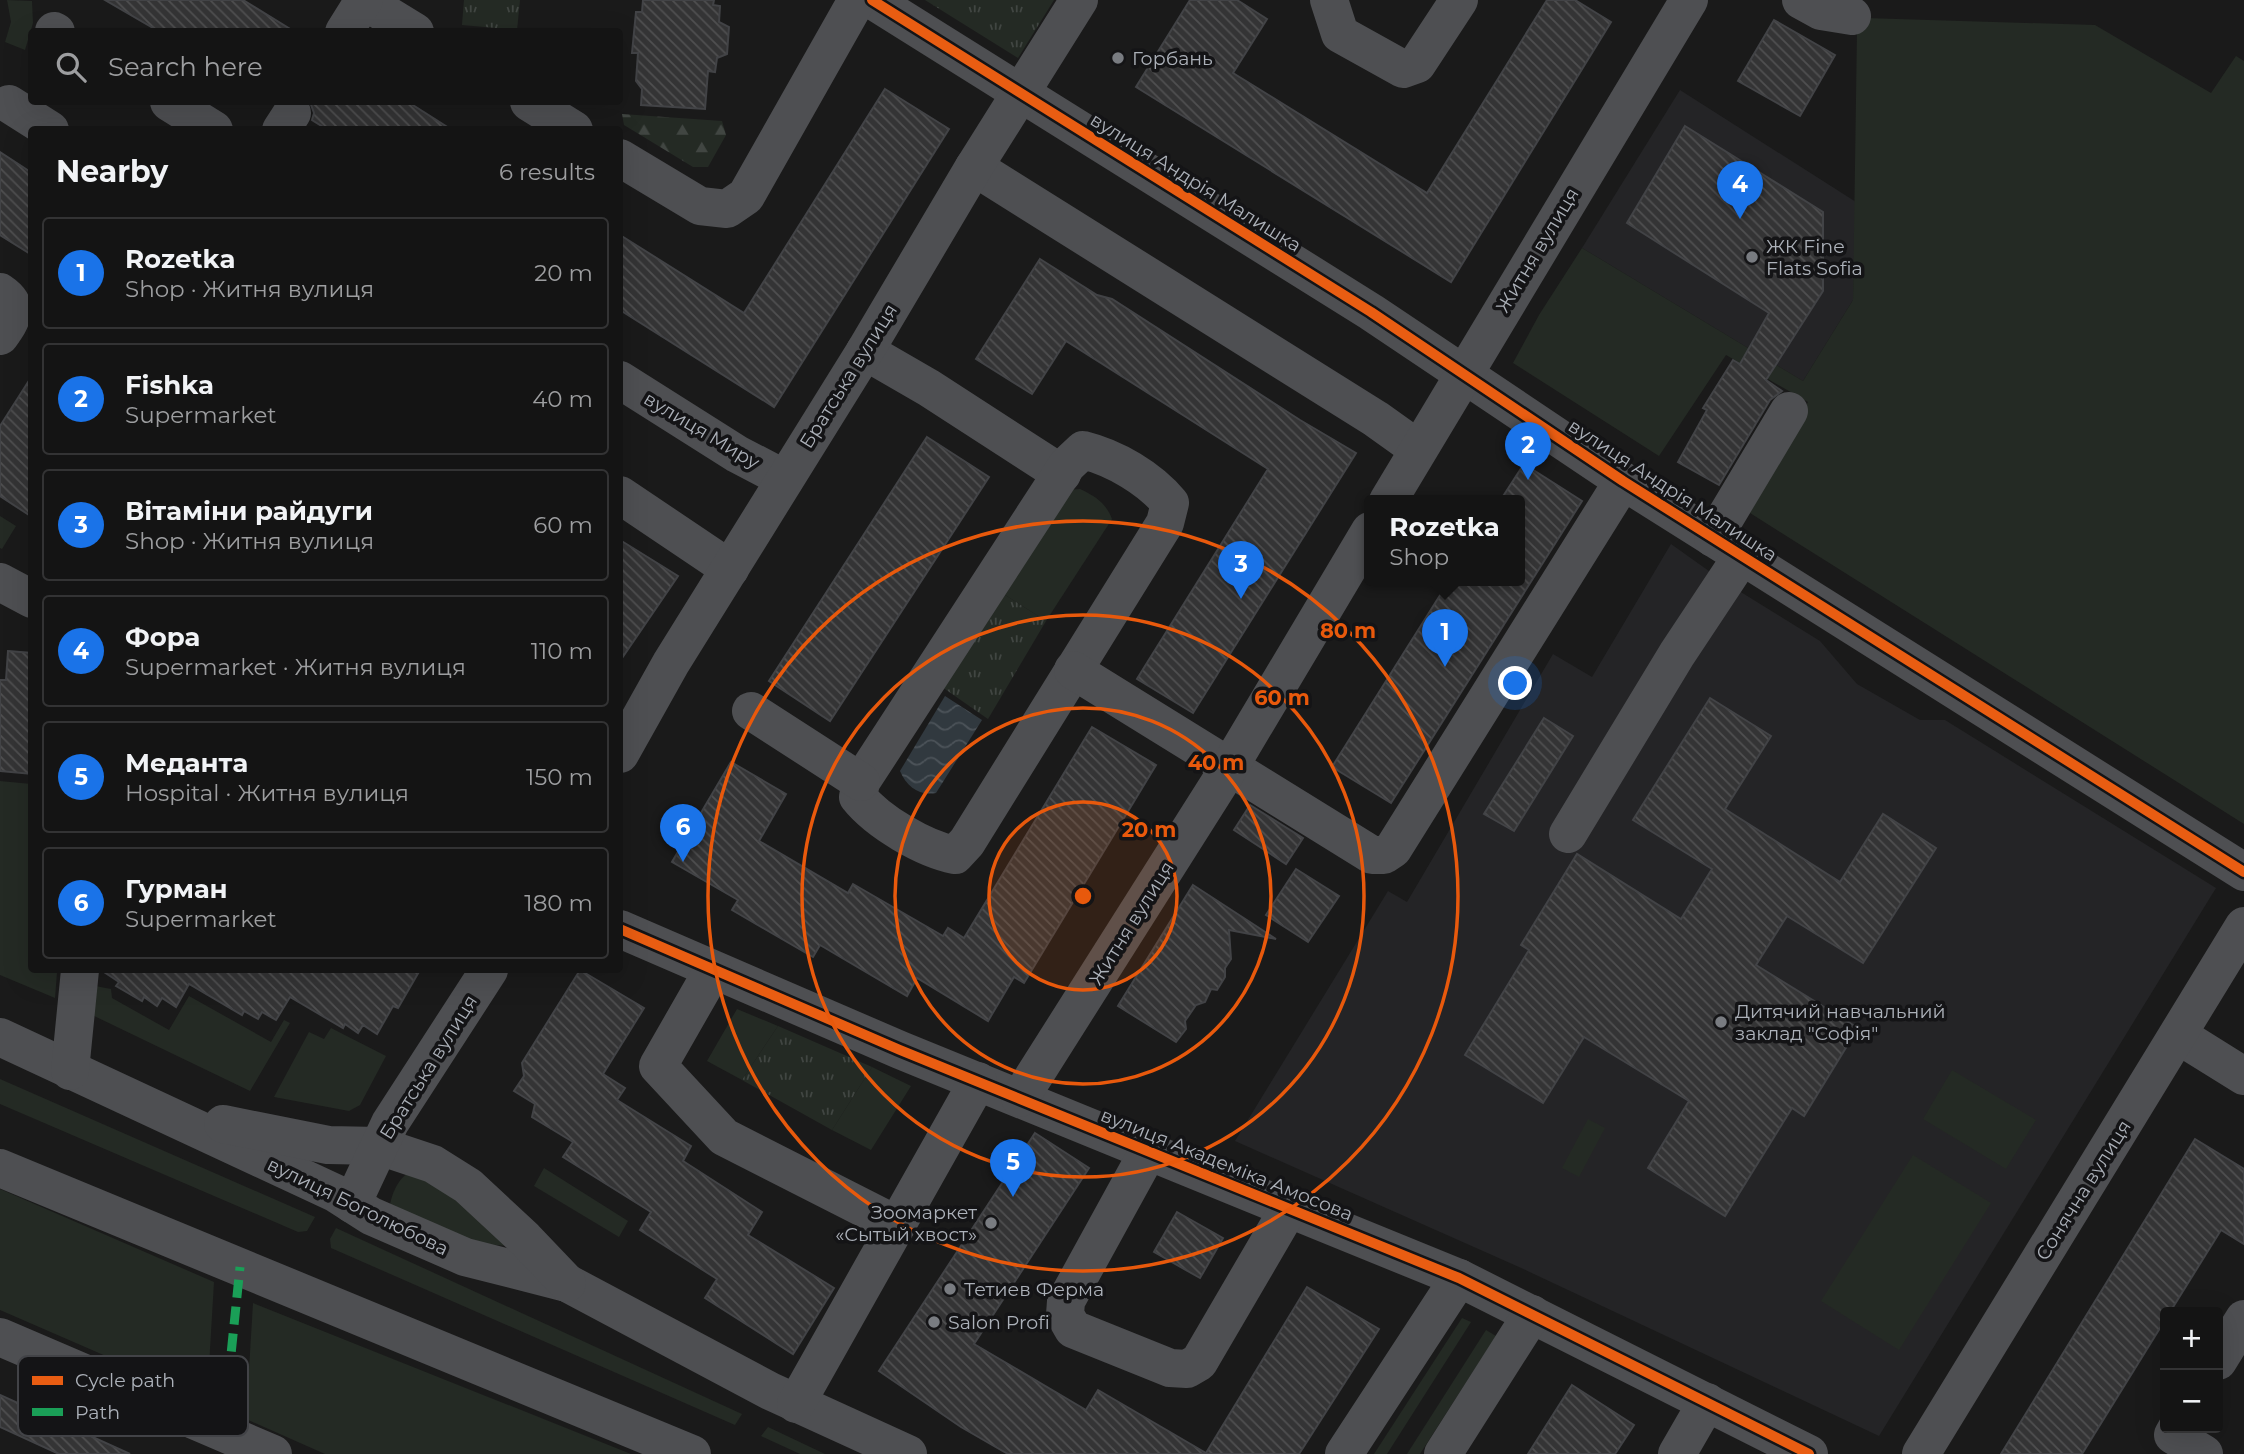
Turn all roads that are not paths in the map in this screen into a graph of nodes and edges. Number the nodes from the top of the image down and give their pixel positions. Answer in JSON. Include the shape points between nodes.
{"nodes":[{"id":1,"x":364,"y":0,"type":"edge"},
{"id":2,"x":857,"y":0,"type":"edge"},
{"id":3,"x":872,"y":0,"type":"edge"},
{"id":4,"x":1079,"y":0,"type":"edge"},
{"id":5,"x":1329,"y":0,"type":"edge"},
{"id":6,"x":1459,"y":0,"type":"edge"},
{"id":7,"x":1801,"y":0,"type":"edge"},
{"id":8,"x":1678,"y":4,"type":"edge"},
{"id":9,"x":1852,"y":16,"type":"dead end"},
{"id":10,"x":346,"y":28,"type":"edge"},
{"id":11,"x":409,"y":28,"type":"edge"},
{"id":12,"x":1020,"y":93,"type":"junction"},
{"id":13,"x":9,"y":104,"type":"dead end"},
{"id":14,"x":174,"y":105,"type":"edge"},
{"id":15,"x":534,"y":105,"type":"edge"},
{"id":16,"x":44,"y":126,"type":"edge"},
{"id":17,"x":208,"y":126,"type":"edge"},
{"id":18,"x":568,"y":126,"type":"edge"},
{"id":19,"x":623,"y":160,"type":"edge"},
{"id":20,"x":974,"y":167,"type":"junction"},
{"id":21,"x":0,"y":292,"type":"edge"},
{"id":22,"x":0,"y":336,"type":"edge"},
{"id":23,"x":865,"y":351,"type":"junction"},
{"id":24,"x":1463,"y":374,"type":"junction"},
{"id":25,"x":623,"y":382,"type":"edge"},
{"id":26,"x":1789,"y":411,"type":"dead end"},
{"id":27,"x":1418,"y":450,"type":"junction"},
{"id":28,"x":1062,"y":474,"type":"junction"},
{"id":29,"x":785,"y":479,"type":"junction"},
{"id":30,"x":1623,"y":481,"type":"junction"},
{"id":31,"x":1392,"y":495,"type":"edge"},
{"id":32,"x":623,"y":497,"type":"edge"},
{"id":33,"x":1364,"y":541,"type":"edge"},
{"id":34,"x":1728,"y":547,"type":"junction"},
{"id":35,"x":730,"y":569,"type":"junction"},
{"id":36,"x":1073,"y":670,"type":"junction"},
{"id":37,"x":751,"y":711,"type":"dead end"},
{"id":38,"x":623,"y":749,"type":"edge"},
{"id":39,"x":1230,"y":766,"type":"junction"},
{"id":40,"x":861,"y":782,"type":"junction"},
{"id":41,"x":1568,"y":835,"type":"dead end"},
{"id":42,"x":2244,"y":872,"type":"edge"},
{"id":43,"x":2244,"y":926,"type":"edge"},
{"id":44,"x":623,"y":930,"type":"edge"},
{"id":45,"x":713,"y":970,"type":"junction"},
{"id":46,"x":80,"y":973,"type":"edge"},
{"id":47,"x":487,"y":973,"type":"edge"},
{"id":48,"x":2178,"y":1035,"type":"junction"},
{"id":49,"x":0,"y":1037,"type":"edge"},
{"id":50,"x":70,"y":1071,"type":"junction"},
{"id":51,"x":2244,"y":1076,"type":"edge"},
{"id":52,"x":978,"y":1081,"type":"junction"},
{"id":53,"x":1020,"y":1098,"type":"junction"},
{"id":54,"x":173,"y":1118,"type":"junction"},
{"id":55,"x":379,"y":1146,"type":"junction"},
{"id":56,"x":1149,"y":1150,"type":"junction"},
{"id":57,"x":0,"y":1168,"type":"edge"},
{"id":58,"x":352,"y":1204,"type":"junction"},
{"id":59,"x":1289,"y":1208,"type":"junction"},
{"id":60,"x":897,"y":1225,"type":"junction"},
{"id":61,"x":1459,"y":1278,"type":"junction"},
{"id":62,"x":567,"y":1283,"type":"junction"},
{"id":63,"x":1532,"y":1314,"type":"junction"},
{"id":64,"x":2244,"y":1319,"type":"edge"},
{"id":65,"x":0,"y":1337,"type":"edge"},
{"id":66,"x":2223,"y":1353,"type":"edge"},
{"id":67,"x":44,"y":1356,"type":"edge"},
{"id":68,"x":1707,"y":1402,"type":"junction"},
{"id":69,"x":796,"y":1404,"type":"junction"},
{"id":70,"x":2174,"y":1433,"type":"edge"},
{"id":71,"x":232,"y":1436,"type":"edge"},
{"id":72,"x":274,"y":1454,"type":"edge"},
{"id":73,"x":692,"y":1454,"type":"edge"},
{"id":74,"x":908,"y":1454,"type":"edge"},
{"id":75,"x":1344,"y":1454,"type":"edge"},
{"id":76,"x":1443,"y":1454,"type":"edge"},
{"id":77,"x":1677,"y":1454,"type":"edge"},
{"id":78,"x":1810,"y":1454,"type":"edge"},
{"id":79,"x":1921,"y":1454,"type":"edge"},
{"id":80,"x":2204,"y":1454,"type":"edge"}],
"edges":[{"from":1,"to":10,"type":"street"},
{"from":1,"to":11,"type":"street"},
{"from":2,"to":19,"type":"street","via":[[746,196],[727,209],[700,206]]},
{"from":3,"to":12,"type":"street","name":"вулиця Андрія Малишка"},
{"from":4,"to":12,"type":"street","name":"Братська вулиця"},
{"from":5,"to":6,"type":"street","via":[[1340,34],[1403,69],[1417,64]]},
{"from":7,"to":9,"type":"street","via":[[1821,11]]},
{"from":8,"to":24,"type":"street","name":"Житня вулиця"},
{"from":12,"to":20,"type":"street","name":"Братська вулиця"},
{"from":12,"to":24,"type":"street","name":"вулиця Андрія Малишка"},
{"from":13,"to":16,"type":"street"},
{"from":14,"to":17,"type":"street"},
{"from":15,"to":18,"type":"street"},
{"from":20,"to":23,"type":"street","name":"Братська вулиця"},
{"from":20,"to":27,"type":"street","via":[[1376,419]]},
{"from":21,"to":22,"type":"street","via":[[9,298],[13,309]]},
{"from":23,"to":28,"type":"street"},
{"from":23,"to":29,"type":"street","name":"Братська вулиця"},
{"from":24,"to":27,"type":"street","name":"Житня вулиця"},
{"from":24,"to":30,"type":"street","name":"вулиця Андрія Малишка"},
{"from":25,"to":29,"type":"street","name":"вулиця Миру"},
{"from":26,"to":34,"type":"street"},
{"from":27,"to":31,"type":"street","name":"Житня вулиця"},
{"from":28,"to":36,"type":"street","via":[[1083,450],[1105,455],[1158,489],[1170,503],[1165,523]]},
{"from":28,"to":40,"type":"street"},
{"from":29,"to":35,"type":"street","name":"Братська вулиця"},
{"from":30,"to":34,"type":"street","name":"вулиця Андрія Малишка"},
{"from":30,"to":39,"type":"street","via":[[1392,849],[1384,855],[1372,855]]},
{"from":32,"to":35,"type":"street"},
{"from":33,"to":39,"type":"street","name":"Житня вулиця"},
{"from":34,"to":41,"type":"street","via":[[1723,582]]},
{"from":34,"to":42,"type":"street","name":"вулиця Андрія Малишка"},
{"from":35,"to":38,"type":"street","name":"Братська вулиця"},
{"from":36,"to":39,"type":"street"},
{"from":36,"to":40,"type":"street","via":[[955,855],[935,851],[869,811],[858,797]]},
{"from":37,"to":40,"type":"street"},
{"from":39,"to":53,"type":"street","name":"Житня вулиця"},
{"from":43,"to":48,"type":"street","name":"Сонячна вулиця"},
{"from":44,"to":45,"type":"street","name":"вулиця Академіка Амосова"},
{"from":45,"to":52,"type":"street","name":"вулиця Академіка Амосова"},
{"from":45,"to":60,"type":"street","via":[[658,1066],[724,1137]]},
{"from":46,"to":50,"type":"street"},
{"from":47,"to":55,"type":"street","name":"Братська вулиця"},
{"from":48,"to":51,"type":"street"},
{"from":48,"to":79,"type":"street","name":"Сонячна вулиця"},
{"from":49,"to":50,"type":"street","name":"вулиця Боголюбова"},
{"from":50,"to":54,"type":"street","name":"вулиця Боголюбова"},
{"from":52,"to":53,"type":"street","name":"вулиця Академіка Амосова"},
{"from":52,"to":60,"type":"street"},
{"from":53,"to":56,"type":"street","name":"вулиця Академіка Амосова"},
{"from":54,"to":55,"type":"street","via":[[328,1145]]},
{"from":54,"to":58,"type":"street","name":"вулиця Боголюбова"},
{"from":55,"to":58,"type":"street","name":"Братська вулиця"},
{"from":55,"to":62,"type":"street","via":[[433,1164],[468,1186]]},
{"from":56,"to":59,"type":"street","name":"вулиця Академіка Амосова"},
{"from":56,"to":59,"type":"street","via":[[1066,1301],[1065,1315],[1073,1329],[1170,1368],[1187,1369],[1199,1362]]},
{"from":57,"to":73,"type":"street"},
{"from":58,"to":62,"type":"street","name":"вулиця Боголюбова","via":[[465,1257]]},
{"from":59,"to":61,"type":"street","name":"вулиця Академіка Амосова"},
{"from":60,"to":69,"type":"street"},
{"from":61,"to":63,"type":"street","name":"вулиця Академіка Амосова"},
{"from":61,"to":75,"type":"street"},
{"from":62,"to":69,"type":"street","name":"вулиця Боголюбова"},
{"from":63,"to":68,"type":"street","name":"вулиця Академіка Амосова"},
{"from":63,"to":76,"type":"street"},
{"from":64,"to":66,"type":"street"},
{"from":65,"to":67,"type":"street"},
{"from":68,"to":77,"type":"street"},
{"from":68,"to":78,"type":"street","name":"вулиця Академіка Амосова"},
{"from":69,"to":74,"type":"street","name":"вулиця Боголюбова"},
{"from":70,"to":80,"type":"street"},
{"from":71,"to":72,"type":"street"}]}
